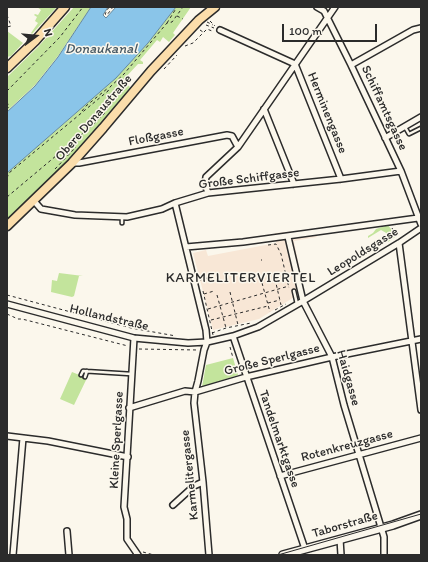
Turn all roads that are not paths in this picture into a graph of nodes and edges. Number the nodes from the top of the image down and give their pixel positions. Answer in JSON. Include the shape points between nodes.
{"nodes":[{"id":1,"x":65,"y":7,"type":"edge"},
{"id":2,"x":215,"y":7,"type":"edge"},
{"id":3,"x":317,"y":7,"type":"edge"},
{"id":4,"x":335,"y":7,"type":"edge"},
{"id":5,"x":327,"y":17,"type":"junction"},
{"id":6,"x":217,"y":28,"type":"road end"},
{"id":7,"x":421,"y":29,"type":"edge"},
{"id":8,"x":295,"y":64,"type":"junction"},
{"id":9,"x":352,"y":65,"type":"junction"},
{"id":10,"x":7,"y":68,"type":"edge"},
{"id":11,"x":264,"y":110,"type":"junction"},
{"id":12,"x":421,"y":118,"type":"edge"},
{"id":13,"x":405,"y":127,"type":"junction"},
{"id":14,"x":421,"y":128,"type":"edge"},
{"id":15,"x":385,"y":138,"type":"junction"},
{"id":16,"x":238,"y":147,"type":"junction"},
{"id":17,"x":72,"y":163,"type":"junction"},
{"id":18,"x":401,"y":171,"type":"junction"},
{"id":19,"x":341,"y":179,"type":"junction"},
{"id":20,"x":294,"y":184,"type":"junction"},
{"id":21,"x":208,"y":193,"type":"junction"},
{"id":22,"x":34,"y":201,"type":"junction"},
{"id":23,"x":175,"y":203,"type":"junction"},
{"id":24,"x":122,"y":217,"type":"junction"},
{"id":25,"x":418,"y":218,"type":"junction"},
{"id":26,"x":122,"y":223,"type":"dead end"},
{"id":27,"x":421,"y":224,"type":"edge"},
{"id":28,"x":7,"y":226,"type":"edge"},
{"id":29,"x":421,"y":228,"type":"edge"},
{"id":30,"x":288,"y":236,"type":"junction"},
{"id":31,"x":399,"y":243,"type":"junction"},
{"id":32,"x":186,"y":247,"type":"junction"},
{"id":33,"x":294,"y":291,"type":"dead end"},
{"id":34,"x":303,"y":301,"type":"junction"},
{"id":35,"x":7,"y":304,"type":"edge"},
{"id":36,"x":296,"y":305,"type":"junction"},
{"id":37,"x":232,"y":336,"type":"junction"},
{"id":38,"x":134,"y":338,"type":"junction"},
{"id":39,"x":421,"y":339,"type":"edge"},
{"id":40,"x":412,"y":341,"type":"junction"},
{"id":41,"x":207,"y":342,"type":"junction"},
{"id":42,"x":332,"y":356,"type":"junction"},
{"id":43,"x":87,"y":371,"type":"junction"},
{"id":44,"x":131,"y":374,"type":"junction"},
{"id":45,"x":81,"y":375,"type":"dead end"},
{"id":46,"x":246,"y":376,"type":"junction"},
{"id":47,"x":85,"y":377,"type":"dead end"},
{"id":48,"x":420,"y":382,"type":"edge"},
{"id":49,"x":195,"y":392,"type":"junction"},
{"id":50,"x":129,"y":408,"type":"junction"},
{"id":51,"x":421,"y":410,"type":"edge"},
{"id":52,"x":7,"y":436,"type":"edge"},
{"id":53,"x":23,"y":438,"type":"junction"},
{"id":54,"x":421,"y":438,"type":"edge"},
{"id":55,"x":358,"y":455,"type":"junction"},
{"id":56,"x":128,"y":457,"type":"junction"},
{"id":57,"x":280,"y":476,"type":"junction"},
{"id":58,"x":203,"y":482,"type":"junction"},
{"id":59,"x":173,"y":505,"type":"dead end"},
{"id":60,"x":421,"y":516,"type":"edge"},
{"id":61,"x":381,"y":527,"type":"junction"},
{"id":62,"x":67,"y":531,"type":"dead end"},
{"id":63,"x":340,"y":539,"type":"junction"},
{"id":64,"x":304,"y":549,"type":"junction"},
{"id":65,"x":138,"y":553,"type":"edge"},
{"id":66,"x":13,"y":555,"type":"edge"},
{"id":67,"x":69,"y":555,"type":"edge"},
{"id":68,"x":208,"y":555,"type":"edge"},
{"id":69,"x":283,"y":555,"type":"edge"},
{"id":70,"x":341,"y":555,"type":"edge"},
{"id":71,"x":384,"y":555,"type":"edge"}],
"edges":[{"from":1,"to":10,"type":"main road"},
{"from":2,"to":17,"type":"main road","name":"Obere Donaustraße","via":[[199,20],[151,71]]},
{"from":3,"to":5,"type":"street","name":"Schiffamtsgasse","via":[[324,11]]},
{"from":4,"to":5,"type":"street"},
{"from":5,"to":8,"type":"street"},
{"from":5,"to":9,"type":"street","name":"Schiffamtsgasse"},
{"from":6,"to":8,"type":"street","name":"Herminengasse"},
{"from":7,"to":9,"type":"street","via":[[414,30]]},
{"from":8,"to":11,"type":"street"},
{"from":8,"to":19,"type":"street","name":"Herminengasse"},
{"from":9,"to":15,"type":"street","name":"Schiffamtsgasse"},
{"from":11,"to":16,"type":"street"},
{"from":11,"to":20,"type":"street"},
{"from":12,"to":13,"type":"street"},
{"from":13,"to":14,"type":"lane","via":[[409,134]]},
{"from":13,"to":15,"type":"street"},
{"from":15,"to":18,"type":"street","name":"Schiffamtsgasse"},
{"from":16,"to":17,"type":"street","name":"Floßgasse","via":[[232,136],[226,134]]},
{"from":16,"to":21,"type":"street","via":[[206,177]]},
{"from":17,"to":22,"type":"main road","name":"Obere Donaustraße"},
{"from":18,"to":19,"type":"street","name":"Große Schiffgasse"},
{"from":18,"to":25,"type":"street","name":"Schiffamtsgasse"},
{"from":19,"to":20,"type":"street","name":"Große Schiffgasse"},
{"from":20,"to":21,"type":"street","name":"Große Schiffgasse"},
{"from":21,"to":23,"type":"street","name":"Große Schiffgasse"},
{"from":22,"to":24,"type":"street","name":"Große Schiffgasse","via":[[41,209],[68,214]]},
{"from":22,"to":28,"type":"main road","name":"Obere Donaustraße"},
{"from":23,"to":24,"type":"street","name":"Große Schiffgasse","via":[[162,209]]},
{"from":23,"to":32,"type":"street"},
{"from":24,"to":26,"type":"lane"},
{"from":25,"to":27,"type":"street","name":"Schiffamtsgasse"},
{"from":25,"to":30,"type":"street"},
{"from":29,"to":31,"type":"street","name":"Leopoldsgasse"},
{"from":30,"to":32,"type":"street"},
{"from":30,"to":34,"type":"street","name":"Haidgasse"},
{"from":31,"to":34,"type":"street","name":"Leopoldsgasse"},
{"from":31,"to":40,"type":"street"},
{"from":32,"to":41,"type":"street"},
{"from":33,"to":36,"type":"lane"},
{"from":34,"to":36,"type":"street","name":"Leopoldsgasse"},
{"from":34,"to":42,"type":"street","name":"Haidgasse"},
{"from":35,"to":38,"type":"street","name":"Hollandstraße"},
{"from":36,"to":37,"type":"street","name":"Leopoldsgasse","via":[[258,326]]},
{"from":37,"to":41,"type":"street","name":"Leopoldsgasse"},
{"from":37,"to":46,"type":"street","name":"Tandelmarktgasse"},
{"from":38,"to":41,"type":"street","name":"Hollandstraße","via":[[188,343]]},
{"from":38,"to":44,"type":"street","name":"Kleine Sperlgasse"},
{"from":39,"to":40,"type":"street","name":"Große Sperlgasse"},
{"from":40,"to":42,"type":"street","name":"Große Sperlgasse"},
{"from":40,"to":48,"type":"street"},
{"from":41,"to":49,"type":"street","name":"Karmelitergasse"},
{"from":42,"to":46,"type":"street","name":"Große Sperlgasse"},
{"from":42,"to":55,"type":"street","name":"Haidgasse"},
{"from":43,"to":44,"type":"lane","name":"Kleine Sperlgasse"},
{"from":43,"to":45,"type":"lane"},
{"from":43,"to":47,"type":"lane"},
{"from":44,"to":50,"type":"street","name":"Kleine Sperlgasse"},
{"from":46,"to":49,"type":"street","name":"Große Sperlgasse"},
{"from":46,"to":57,"type":"street","name":"Tandelmarktgasse"},
{"from":48,"to":51,"type":"street"},
{"from":49,"to":50,"type":"street","name":"Große Sperlgasse","via":[[185,391]]},
{"from":49,"to":58,"type":"street","name":"Karmelitergasse"},
{"from":50,"to":56,"type":"street","name":"Kleine Sperlgasse"},
{"from":52,"to":53,"type":"street"},
{"from":53,"to":56,"type":"street"},
{"from":53,"to":66,"type":"street"},
{"from":54,"to":55,"type":"street","name":"Rotenkreuzgasse"},
{"from":55,"to":57,"type":"street","name":"Rotenkreuzgasse"},
{"from":55,"to":61,"type":"street","name":"Haidgasse"},
{"from":56,"to":65,"type":"street","name":"Kleine Sperlgasse","via":[[127,539]]},
{"from":57,"to":64,"type":"street","name":"Tandelmarktgasse"},
{"from":58,"to":59,"type":"street","via":[[194,486]]},
{"from":58,"to":68,"type":"street","name":"Karmelitergasse"},
{"from":60,"to":61,"type":"main road","name":"Taborstraße"},
{"from":61,"to":63,"type":"main road","name":"Taborstraße"},
{"from":61,"to":71,"type":"street","name":"Haidgasse"},
{"from":62,"to":67,"type":"street"},
{"from":63,"to":64,"type":"main road","name":"Taborstraße"},
{"from":63,"to":70,"type":"street"},
{"from":64,"to":69,"type":"main road","name":"Taborstraße"}]}
